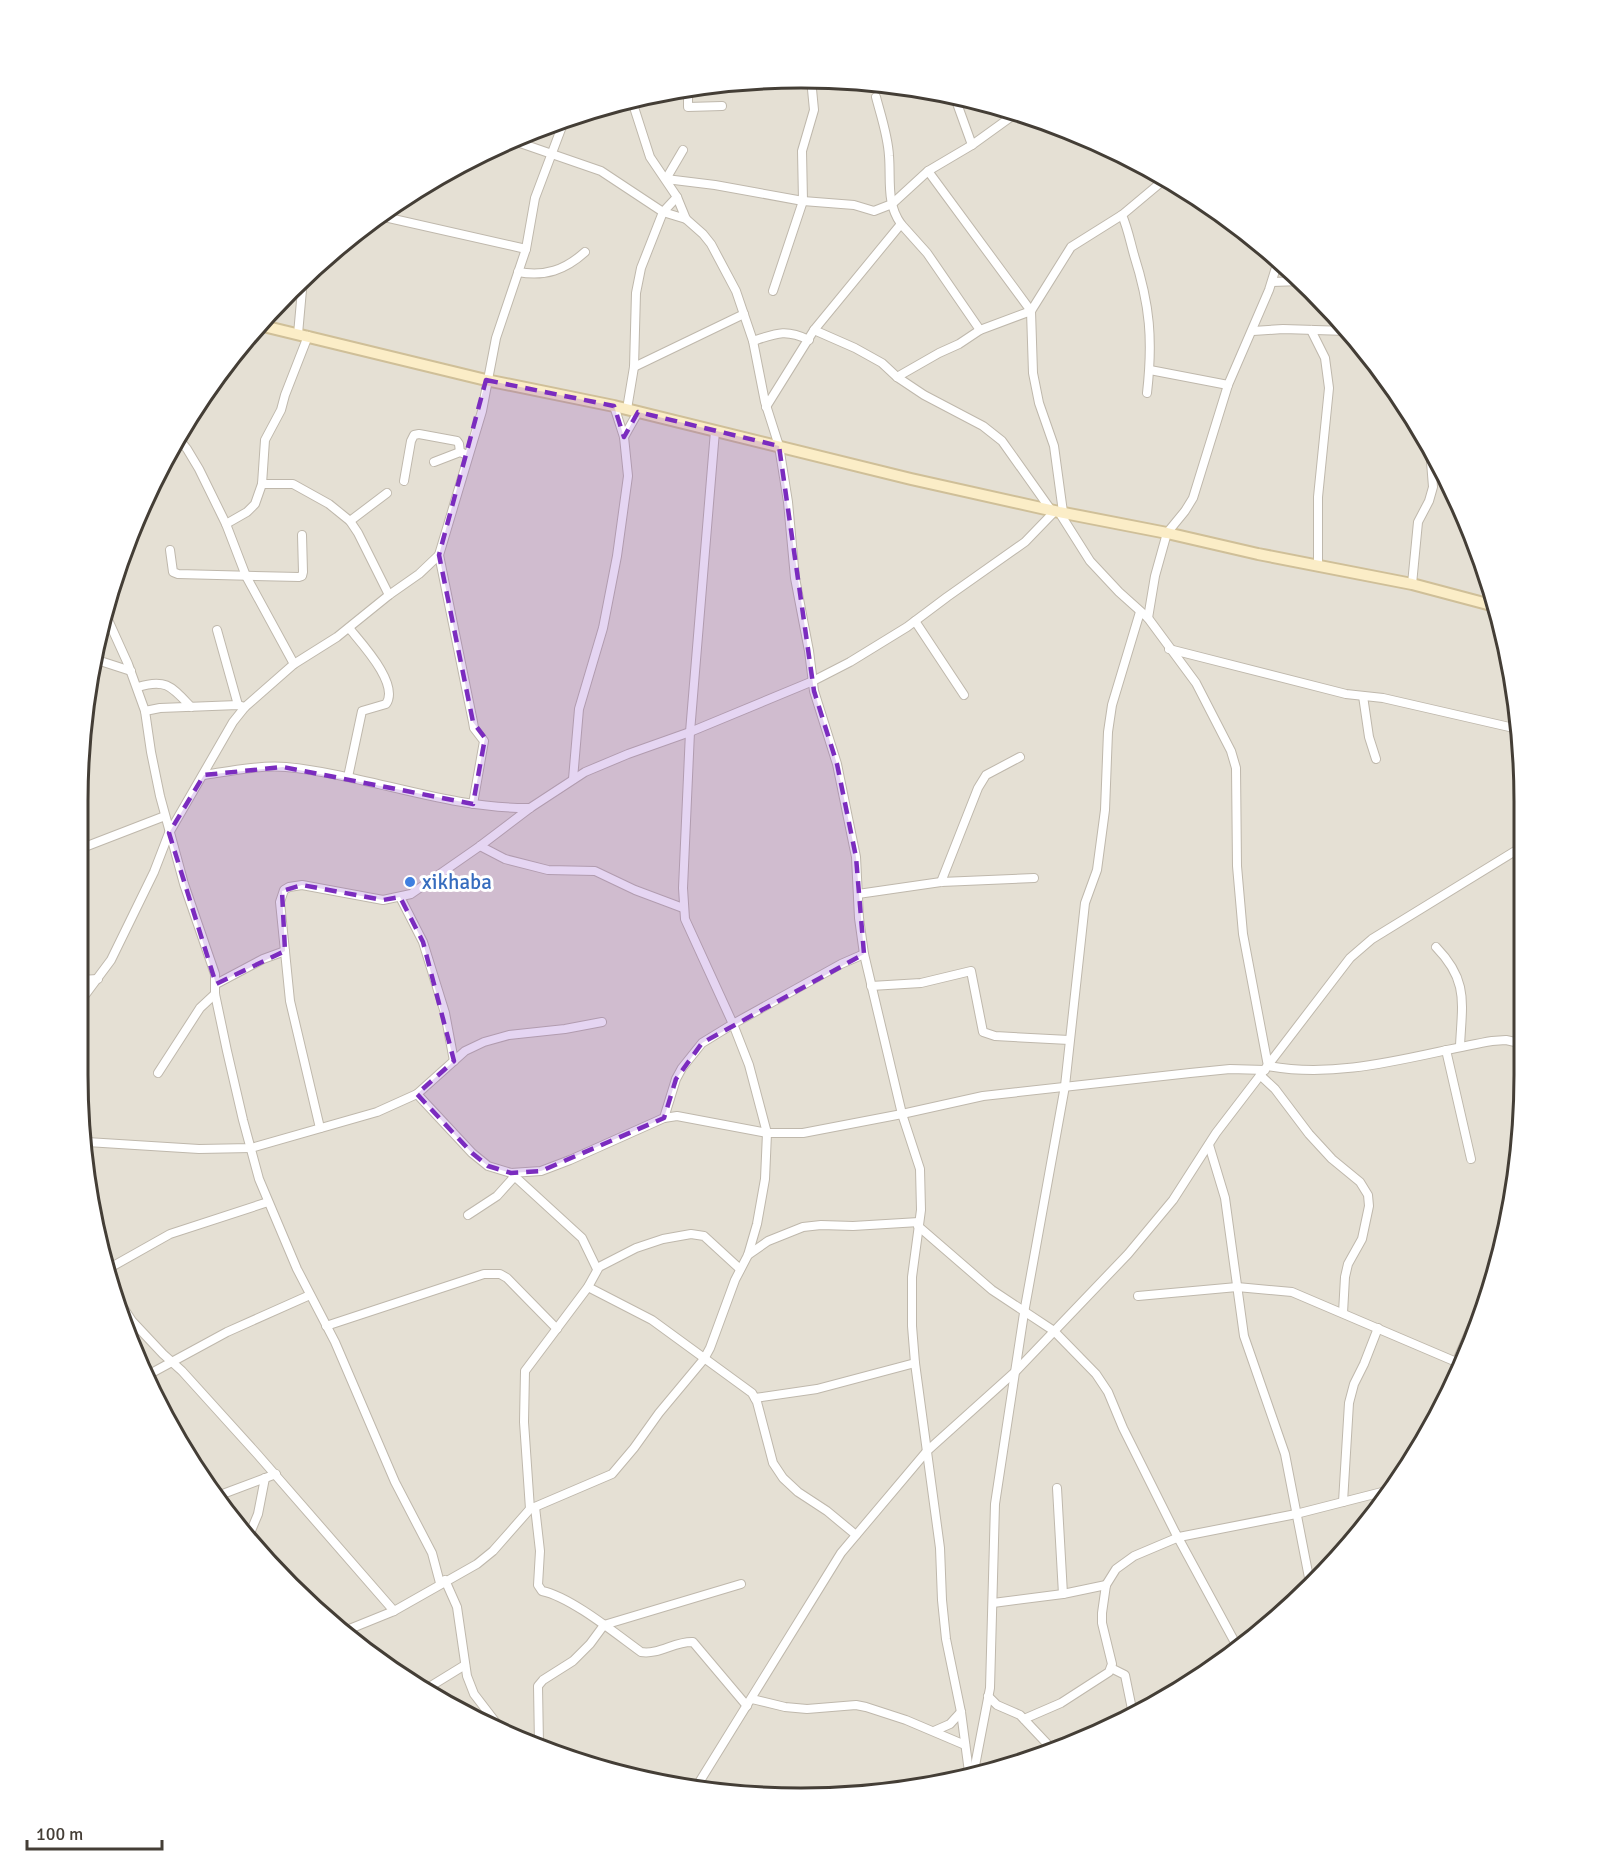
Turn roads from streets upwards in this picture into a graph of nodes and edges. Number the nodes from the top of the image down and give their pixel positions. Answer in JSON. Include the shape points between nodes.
{"nodes":[{"id":1,"x":812,"y":88,"type":"edge"},
{"id":2,"x":876,"y":97,"type":"dead end"},
{"id":3,"x":688,"y":98,"type":"edge"},
{"id":4,"x":722,"y":106,"type":"dead end"},
{"id":5,"x":958,"y":106,"type":"edge"},
{"id":6,"x":635,"y":109,"type":"edge"},
{"id":7,"x":1008,"y":119,"type":"edge"},
{"id":8,"x":560,"y":131,"type":"edge"},
{"id":9,"x":527,"y":144,"type":"edge"},
{"id":10,"x":972,"y":145,"type":"junction"},
{"id":11,"x":683,"y":150,"type":"dead end"},
{"id":12,"x":551,"y":153,"type":"junction"},
{"id":13,"x":928,"y":171,"type":"junction"},
{"id":14,"x":666,"y":179,"type":"junction"},
{"id":15,"x":1159,"y":184,"type":"edge"},
{"id":16,"x":677,"y":197,"type":"junction"},
{"id":17,"x":803,"y":201,"type":"junction"},
{"id":18,"x":892,"y":204,"type":"junction"},
{"id":19,"x":663,"y":212,"type":"junction"},
{"id":20,"x":1122,"y":215,"type":"junction"},
{"id":21,"x":391,"y":219,"type":"edge"},
{"id":22,"x":686,"y":219,"type":"junction"},
{"id":23,"x":901,"y":224,"type":"junction"},
{"id":24,"x":526,"y":249,"type":"junction"},
{"id":25,"x":585,"y":252,"type":"dead end"},
{"id":26,"x":1276,"y":269,"type":"edge"},
{"id":27,"x":518,"y":272,"type":"junction"},
{"id":28,"x":1289,"y":281,"type":"edge"},
{"id":29,"x":1272,"y":282,"type":"junction"},
{"id":30,"x":303,"y":291,"type":"edge"},
{"id":31,"x":773,"y":291,"type":"dead end"},
{"id":32,"x":1031,"y":311,"type":"junction"},
{"id":33,"x":744,"y":314,"type":"junction"},
{"id":34,"x":269,"y":327,"type":"edge"},
{"id":35,"x":814,"y":330,"type":"junction"},
{"id":36,"x":980,"y":330,"type":"junction"},
{"id":37,"x":1311,"y":330,"type":"junction"},
{"id":38,"x":1253,"y":331,"type":"junction"},
{"id":39,"x":1338,"y":331,"type":"edge"},
{"id":40,"x":303,"y":335,"type":"junction"},
{"id":41,"x":809,"y":340,"type":"junction"},
{"id":42,"x":753,"y":341,"type":"junction"},
{"id":43,"x":634,"y":368,"type":"junction"},
{"id":44,"x":1150,"y":370,"type":"junction"},
{"id":45,"x":897,"y":377,"type":"junction"},
{"id":46,"x":486,"y":380,"type":"junction"},
{"id":47,"x":1228,"y":385,"type":"junction"},
{"id":48,"x":1147,"y":393,"type":"dead end"},
{"id":49,"x":614,"y":405,"type":"junction"},
{"id":50,"x":766,"y":407,"type":"junction"},
{"id":51,"x":627,"y":409,"type":"junction"},
{"id":52,"x":638,"y":412,"type":"junction"},
{"id":53,"x":715,"y":431,"type":"junction"},
{"id":54,"x":624,"y":437,"type":"junction"},
{"id":55,"x":184,"y":445,"type":"edge"},
{"id":56,"x":779,"y":447,"type":"junction"},
{"id":57,"x":460,"y":452,"type":"junction"},
{"id":58,"x":469,"y":456,"type":"junction"},
{"id":59,"x":434,"y":462,"type":"dead end"},
{"id":60,"x":1431,"y":467,"type":"edge"},
{"id":61,"x":404,"y":481,"type":"dead end"},
{"id":62,"x":262,"y":484,"type":"junction"},
{"id":63,"x":387,"y":492,"type":"dead end"},
{"id":64,"x":1057,"y":511,"type":"junction"},
{"id":65,"x":350,"y":521,"type":"junction"},
{"id":66,"x":226,"y":524,"type":"junction"},
{"id":67,"x":1167,"y":533,"type":"junction"},
{"id":68,"x":302,"y":535,"type":"dead end"},
{"id":69,"x":170,"y":550,"type":"dead end"},
{"id":70,"x":439,"y":555,"type":"junction"},
{"id":71,"x":1318,"y":566,"type":"junction"},
{"id":72,"x":246,"y":576,"type":"junction"},
{"id":73,"x":1412,"y":584,"type":"junction"},
{"id":74,"x":389,"y":595,"type":"junction"},
{"id":75,"x":1486,"y":604,"type":"edge"},
{"id":76,"x":1140,"y":612,"type":"junction"},
{"id":77,"x":1148,"y":618,"type":"junction"},
{"id":78,"x":915,"y":621,"type":"junction"},
{"id":79,"x":111,"y":626,"type":"edge"},
{"id":80,"x":349,"y":628,"type":"junction"},
{"id":81,"x":217,"y":630,"type":"dead end"},
{"id":82,"x":1170,"y":650,"type":"junction"},
{"id":83,"x":102,"y":662,"type":"edge"},
{"id":84,"x":294,"y":664,"type":"junction"},
{"id":85,"x":131,"y":671,"type":"junction"},
{"id":86,"x":813,"y":681,"type":"junction"},
{"id":87,"x":138,"y":687,"type":"junction"},
{"id":88,"x":964,"y":695,"type":"dead end"},
{"id":89,"x":1363,"y":696,"type":"junction"},
{"id":90,"x":242,"y":706,"type":"junction"},
{"id":91,"x":191,"y":707,"type":"junction"},
{"id":92,"x":145,"y":711,"type":"junction"},
{"id":93,"x":1510,"y":727,"type":"edge"},
{"id":94,"x":690,"y":732,"type":"junction"},
{"id":95,"x":1020,"y":757,"type":"dead end"},
{"id":96,"x":1376,"y":759,"type":"dead end"},
{"id":97,"x":204,"y":775,"type":"junction"},
{"id":98,"x":348,"y":777,"type":"junction"},
{"id":99,"x":573,"y":779,"type":"junction"},
{"id":100,"x":473,"y":804,"type":"junction"},
{"id":101,"x":506,"y":808,"type":"junction"},
{"id":102,"x":530,"y":808,"type":"junction"},
{"id":103,"x":165,"y":816,"type":"junction"},
{"id":104,"x":514,"y":822,"type":"junction"},
{"id":105,"x":169,"y":833,"type":"junction"},
{"id":106,"x":88,"y":846,"type":"edge"},
{"id":107,"x":480,"y":846,"type":"junction"},
{"id":108,"x":1514,"y":853,"type":"edge"},
{"id":109,"x":1034,"y":878,"type":"dead end"},
{"id":110,"x":941,"y":882,"type":"junction"},
{"id":111,"x":858,"y":894,"type":"junction"},
{"id":112,"x":400,"y":897,"type":"junction"},
{"id":113,"x":683,"y":908,"type":"junction"},
{"id":114,"x":1436,"y":947,"type":"dead end"},
{"id":115,"x":285,"y":951,"type":"junction"},
{"id":116,"x":864,"y":954,"type":"junction"},
{"id":117,"x":88,"y":980,"type":"edge"},
{"id":118,"x":98,"y":980,"type":"junction"},
{"id":119,"x":216,"y":984,"type":"junction"},
{"id":120,"x":871,"y":986,"type":"junction"},
{"id":121,"x":88,"y":992,"type":"edge"},
{"id":122,"x":216,"y":994,"type":"junction"},
{"id":123,"x":602,"y":1022,"type":"dead end"},
{"id":124,"x":733,"y":1024,"type":"junction"},
{"id":125,"x":1070,"y":1040,"type":"junction"},
{"id":126,"x":1514,"y":1043,"type":"edge"},
{"id":127,"x":1460,"y":1046,"type":"junction"},
{"id":128,"x":1446,"y":1050,"type":"junction"},
{"id":129,"x":454,"y":1061,"type":"junction"},
{"id":130,"x":1264,"y":1070,"type":"junction"},
{"id":131,"x":158,"y":1073,"type":"dead end"},
{"id":132,"x":1065,"y":1086,"type":"junction"},
{"id":133,"x":417,"y":1094,"type":"junction"},
{"id":134,"x":902,"y":1114,"type":"junction"},
{"id":135,"x":664,"y":1118,"type":"junction"},
{"id":136,"x":320,"y":1128,"type":"junction"},
{"id":137,"x":767,"y":1133,"type":"junction"},
{"id":138,"x":92,"y":1142,"type":"edge"},
{"id":139,"x":1209,"y":1145,"type":"junction"},
{"id":140,"x":251,"y":1148,"type":"junction"},
{"id":141,"x":1471,"y":1159,"type":"dead end"},
{"id":142,"x":513,"y":1175,"type":"junction"},
{"id":143,"x":268,"y":1202,"type":"junction"},
{"id":144,"x":468,"y":1215,"type":"dead end"},
{"id":145,"x":919,"y":1224,"type":"junction"},
{"id":146,"x":748,"y":1255,"type":"junction"},
{"id":147,"x":115,"y":1265,"type":"edge"},
{"id":148,"x":597,"y":1269,"type":"junction"},
{"id":149,"x":740,"y":1269,"type":"junction"},
{"id":150,"x":588,"y":1287,"type":"junction"},
{"id":151,"x":1237,"y":1287,"type":"junction"},
{"id":152,"x":310,"y":1295,"type":"junction"},
{"id":153,"x":1138,"y":1296,"type":"dead end"},
{"id":154,"x":1343,"y":1312,"type":"junction"},
{"id":155,"x":1024,"y":1313,"type":"junction"},
{"id":156,"x":133,"y":1322,"type":"edge"},
{"id":157,"x":326,"y":1326,"type":"junction"},
{"id":158,"x":1378,"y":1328,"type":"junction"},
{"id":159,"x":557,"y":1329,"type":"junction"},
{"id":160,"x":1054,"y":1331,"type":"junction"},
{"id":161,"x":704,"y":1359,"type":"junction"},
{"id":162,"x":171,"y":1362,"type":"junction"},
{"id":163,"x":1453,"y":1362,"type":"edge"},
{"id":164,"x":915,"y":1363,"type":"junction"},
{"id":165,"x":1016,"y":1371,"type":"junction"},
{"id":166,"x":154,"y":1372,"type":"edge"},
{"id":167,"x":755,"y":1398,"type":"junction"},
{"id":168,"x":927,"y":1451,"type":"junction"},
{"id":169,"x":276,"y":1474,"type":"junction"},
{"id":170,"x":265,"y":1478,"type":"junction"},
{"id":171,"x":1057,"y":1488,"type":"dead end"},
{"id":172,"x":225,"y":1493,"type":"edge"},
{"id":173,"x":1376,"y":1497,"type":"edge"},
{"id":174,"x":1342,"y":1502,"type":"junction"},
{"id":175,"x":533,"y":1508,"type":"junction"},
{"id":176,"x":1296,"y":1514,"type":"junction"},
{"id":177,"x":252,"y":1529,"type":"edge"},
{"id":178,"x":856,"y":1535,"type":"junction"},
{"id":179,"x":1179,"y":1537,"type":"junction"},
{"id":180,"x":1309,"y":1576,"type":"edge"},
{"id":181,"x":442,"y":1582,"type":"junction"},
{"id":182,"x":741,"y":1584,"type":"dead end"},
{"id":183,"x":1106,"y":1585,"type":"junction"},
{"id":184,"x":1063,"y":1594,"type":"junction"},
{"id":185,"x":993,"y":1603,"type":"junction"},
{"id":186,"x":394,"y":1611,"type":"junction"},
{"id":187,"x":604,"y":1625,"type":"junction"},
{"id":188,"x":352,"y":1628,"type":"edge"},
{"id":189,"x":1234,"y":1641,"type":"edge"},
{"id":190,"x":465,"y":1665,"type":"junction"},
{"id":191,"x":1111,"y":1668,"type":"junction"},
{"id":192,"x":433,"y":1685,"type":"edge"},
{"id":193,"x":758,"y":1689,"type":"junction"},
{"id":194,"x":988,"y":1696,"type":"junction"},
{"id":195,"x":750,"y":1702,"type":"junction"},
{"id":196,"x":766,"y":1702,"type":"junction"},
{"id":197,"x":997,"y":1706,"type":"junction"},
{"id":198,"x":1131,"y":1707,"type":"edge"},
{"id":199,"x":985,"y":1710,"type":"junction"},
{"id":200,"x":961,"y":1712,"type":"junction"},
{"id":201,"x":489,"y":1715,"type":"edge"},
{"id":202,"x":1024,"y":1719,"type":"junction"},
{"id":203,"x":934,"y":1731,"type":"junction"},
{"id":204,"x":539,"y":1737,"type":"edge"},
{"id":205,"x":1047,"y":1744,"type":"edge"},
{"id":206,"x":965,"y":1745,"type":"junction"},
{"id":207,"x":975,"y":1766,"type":"edge"},
{"id":208,"x":968,"y":1767,"type":"edge"},
{"id":209,"x":701,"y":1780,"type":"edge"}],
"edges":[{"from":1,"to":17,"type":"street","via":[[814,110],[802,151]]},
{"from":2,"to":18,"type":"street","via":[[890,157]]},
{"from":3,"to":4,"type":"street","via":[[688,107]]},
{"from":5,"to":10,"type":"street"},
{"from":6,"to":14,"type":"street","via":[[650,157]]},
{"from":7,"to":10,"type":"street"},
{"from":8,"to":12,"type":"street"},
{"from":9,"to":12,"type":"street"},
{"from":10,"to":13,"type":"street"},
{"from":11,"to":14,"type":"street"},
{"from":12,"to":19,"type":"street","via":[[601,171]]},
{"from":12,"to":24,"type":"street","via":[[535,198]]},
{"from":13,"to":18,"type":"street"},
{"from":13,"to":32,"type":"street"},
{"from":14,"to":16,"type":"street"},
{"from":14,"to":17,"type":"street"},
{"from":15,"to":20,"type":"street"},
{"from":16,"to":19,"type":"street"},
{"from":16,"to":22,"type":"street"},
{"from":17,"to":18,"type":"street","via":[[854,205],[874,211]]},
{"from":17,"to":31,"type":"street"},
{"from":18,"to":23,"type":"street"},
{"from":19,"to":22,"type":"street"},
{"from":19,"to":43,"type":"street","via":[[638,279]]},
{"from":20,"to":32,"type":"street","via":[[1071,247]]},
{"from":20,"to":44,"type":"street","via":[[1150,320]]},
{"from":21,"to":24,"type":"street"},
{"from":22,"to":33,"type":"street","via":[[711,244]]},
{"from":23,"to":35,"type":"street"},
{"from":23,"to":36,"type":"street"},
{"from":24,"to":27,"type":"street"},
{"from":25,"to":27,"type":"street","via":[[562,269],[546,274]]},
{"from":26,"to":29,"type":"street"},
{"from":27,"to":46,"type":"street"},
{"from":28,"to":29,"type":"street"},
{"from":29,"to":38,"type":"street"},
{"from":30,"to":40,"type":"street"},
{"from":32,"to":36,"type":"street"},
{"from":32,"to":64,"type":"street","via":[[1033,373],[1054,446]]},
{"from":33,"to":42,"type":"street"},
{"from":33,"to":43,"type":"street"},
{"from":34,"to":40,"type":"street"},
{"from":35,"to":41,"type":"street"},
{"from":35,"to":45,"type":"street","via":[[882,363]]},
{"from":36,"to":45,"type":"street"},
{"from":37,"to":38,"type":"street"},
{"from":37,"to":39,"type":"street"},
{"from":37,"to":71,"type":"street","via":[[1325,358],[1329,388],[1318,497]]},
{"from":38,"to":47,"type":"street"},
{"from":40,"to":46,"type":"street"},
{"from":40,"to":62,"type":"street","via":[[281,410],[265,440]]},
{"from":41,"to":42,"type":"street","via":[[793,333],[779,333]]},
{"from":41,"to":50,"type":"street"},
{"from":42,"to":50,"type":"street"},
{"from":43,"to":51,"type":"street"},
{"from":44,"to":47,"type":"street"},
{"from":44,"to":48,"type":"street"},
{"from":45,"to":64,"type":"street","via":[[1002,441]]},
{"from":46,"to":49,"type":"street"},
{"from":46,"to":58,"type":"street"},
{"from":47,"to":67,"type":"street","via":[[1193,498]]},
{"from":49,"to":51,"type":"street"},
{"from":49,"to":54,"type":"street"},
{"from":50,"to":56,"type":"street"},
{"from":51,"to":52,"type":"street"},
{"from":52,"to":53,"type":"street"},
{"from":52,"to":54,"type":"street"},
{"from":53,"to":56,"type":"street"},
{"from":53,"to":94,"type":"street"},
{"from":54,"to":99,"type":"street","via":[[628,476],[622,523],[603,628],[579,709]]},
{"from":55,"to":66,"type":"street"},
{"from":56,"to":64,"type":"street"},
{"from":56,"to":86,"type":"street","via":[[795,578]]},
{"from":57,"to":58,"type":"street"},
{"from":57,"to":59,"type":"street"},
{"from":57,"to":61,"type":"street","via":[[457,441],[414,435]]},
{"from":58,"to":70,"type":"street"},
{"from":60,"to":73,"type":"street","via":[[1432,486],[1418,522]]},
{"from":62,"to":65,"type":"street","via":[[293,484]]},
{"from":62,"to":66,"type":"street","via":[[255,504]]},
{"from":63,"to":65,"type":"street"},
{"from":64,"to":67,"type":"street"},
{"from":64,"to":76,"type":"street","via":[[1090,561]]},
{"from":64,"to":78,"type":"street","via":[[1025,542]]},
{"from":65,"to":74,"type":"street"},
{"from":66,"to":72,"type":"street"},
{"from":67,"to":71,"type":"street"},
{"from":67,"to":77,"type":"street"},
{"from":68,"to":72,"type":"street","via":[[302,576]]},
{"from":69,"to":72,"type":"street","via":[[173,572]]},
{"from":70,"to":74,"type":"street"},
{"from":70,"to":100,"type":"street","via":[[474,728],[484,741]]},
{"from":71,"to":73,"type":"street"},
{"from":72,"to":84,"type":"street"},
{"from":73,"to":75,"type":"street"},
{"from":74,"to":80,"type":"street"},
{"from":76,"to":77,"type":"street"},
{"from":76,"to":125,"type":"street","via":[[1108,732],[1105,810],[1097,870],[1085,903]]},
{"from":77,"to":82,"type":"street"},
{"from":78,"to":86,"type":"street"},
{"from":78,"to":88,"type":"street"},
{"from":79,"to":85,"type":"street"},
{"from":80,"to":84,"type":"street"},
{"from":80,"to":98,"type":"street","via":[[381,669],[389,698],[386,704],[362,711]]},
{"from":81,"to":90,"type":"street"},
{"from":82,"to":89,"type":"street"},
{"from":82,"to":130,"type":"street","via":[[1201,691],[1234,760],[1243,934]]},
{"from":83,"to":85,"type":"street"},
{"from":84,"to":90,"type":"street"},
{"from":85,"to":87,"type":"street"},
{"from":86,"to":94,"type":"street"},
{"from":86,"to":111,"type":"street","via":[[847,807]]},
{"from":87,"to":91,"type":"street","via":[[162,683]]},
{"from":87,"to":92,"type":"street"},
{"from":89,"to":93,"type":"street"},
{"from":89,"to":96,"type":"street"},
{"from":90,"to":91,"type":"street"},
{"from":90,"to":97,"type":"street"},
{"from":91,"to":92,"type":"street"},
{"from":92,"to":103,"type":"street"},
{"from":94,"to":99,"type":"street"},
{"from":94,"to":113,"type":"street"},
{"from":95,"to":110,"type":"street","via":[[986,775]]},
{"from":97,"to":98,"type":"street","via":[[283,767]]},
{"from":97,"to":105,"type":"street"},
{"from":98,"to":100,"type":"street"},
{"from":99,"to":102,"type":"street"},
{"from":100,"to":101,"type":"street"},
{"from":101,"to":102,"type":"street"},
{"from":101,"to":104,"type":"street"},
{"from":102,"to":104,"type":"street"},
{"from":103,"to":105,"type":"street"},
{"from":103,"to":106,"type":"street"},
{"from":104,"to":107,"type":"street"},
{"from":105,"to":118,"type":"street","via":[[154,872]]},
{"from":105,"to":119,"type":"street"},
{"from":107,"to":112,"type":"street","via":[[417,891]]},
{"from":107,"to":113,"type":"street","via":[[505,859],[548,870],[595,871]]},
{"from":108,"to":130,"type":"street","via":[[1358,949]]},
{"from":109,"to":110,"type":"street"},
{"from":110,"to":111,"type":"street"},
{"from":111,"to":116,"type":"street"},
{"from":112,"to":115,"type":"street","via":[[383,900],[302,885],[289,887],[281,893],[280,902]]},
{"from":112,"to":129,"type":"street","via":[[423,942],[445,1013]]},
{"from":113,"to":124,"type":"street"},
{"from":114,"to":127,"type":"street","via":[[1450,961],[1462,991]]},
{"from":115,"to":119,"type":"street"},
{"from":115,"to":136,"type":"street","via":[[291,1001]]},
{"from":116,"to":120,"type":"street"},
{"from":116,"to":124,"type":"street"},
{"from":117,"to":118,"type":"street"},
{"from":118,"to":121,"type":"street"},
{"from":119,"to":122,"type":"street"},
{"from":120,"to":125,"type":"street","via":[[921,983],[971,971],[983,1032]]},
{"from":120,"to":134,"type":"street"},
{"from":122,"to":131,"type":"street","via":[[200,1008]]},
{"from":122,"to":140,"type":"street"},
{"from":123,"to":129,"type":"street","via":[[508,1035],[465,1051]]},
{"from":124,"to":135,"type":"street","via":[[702,1043],[682,1068]]},
{"from":124,"to":137,"type":"street","via":[[749,1065]]},
{"from":125,"to":132,"type":"street"},
{"from":126,"to":127,"type":"street"},
{"from":127,"to":128,"type":"street"},
{"from":128,"to":130,"type":"street","via":[[1327,1070]]},
{"from":128,"to":141,"type":"street"},
{"from":129,"to":133,"type":"street"},
{"from":130,"to":132,"type":"street"},
{"from":130,"to":139,"type":"street"},
{"from":130,"to":154,"type":"street","via":[[1309,1134],[1360,1182],[1368,1195],[1362,1239],[1345,1277]]},
{"from":132,"to":134,"type":"street","via":[[973,1098]]},
{"from":132,"to":155,"type":"street"},
{"from":133,"to":136,"type":"street","via":[[377,1112]]},
{"from":133,"to":142,"type":"street","via":[[472,1153],[488,1166]]},
{"from":134,"to":137,"type":"street","via":[[803,1133]]},
{"from":134,"to":145,"type":"street","via":[[920,1169]]},
{"from":135,"to":137,"type":"street","via":[[692,1118]]},
{"from":135,"to":142,"type":"street","via":[[541,1171]]},
{"from":136,"to":140,"type":"street"},
{"from":137,"to":146,"type":"street","via":[[765,1179]]},
{"from":138,"to":140,"type":"street","via":[[189,1149]]},
{"from":139,"to":151,"type":"street","via":[[1225,1198]]},
{"from":139,"to":160,"type":"street","via":[[1173,1200],[1128,1254]]},
{"from":140,"to":143,"type":"street"},
{"from":142,"to":144,"type":"street","via":[[496,1196]]},
{"from":142,"to":148,"type":"street","via":[[582,1238]]},
{"from":143,"to":147,"type":"street","via":[[170,1234]]},
{"from":143,"to":152,"type":"street"},
{"from":145,"to":146,"type":"street","via":[[803,1227],[768,1241]]},
{"from":145,"to":155,"type":"street","via":[[992,1290]]},
{"from":145,"to":164,"type":"street","via":[[912,1277]]},
{"from":146,"to":149,"type":"street"},
{"from":148,"to":149,"type":"street","via":[[636,1248],[691,1234],[704,1236]]},
{"from":148,"to":150,"type":"street"},
{"from":149,"to":161,"type":"street"},
{"from":150,"to":159,"type":"street"},
{"from":150,"to":161,"type":"street","via":[[652,1320]]},
{"from":151,"to":153,"type":"street"},
{"from":151,"to":154,"type":"street","via":[[1292,1292]]},
{"from":151,"to":176,"type":"street","via":[[1244,1336],[1285,1454]]},
{"from":152,"to":157,"type":"street"},
{"from":152,"to":162,"type":"street","via":[[226,1332]]},
{"from":154,"to":158,"type":"street"},
{"from":155,"to":160,"type":"street"},
{"from":155,"to":165,"type":"street"},
{"from":156,"to":162,"type":"street"},
{"from":157,"to":159,"type":"street","via":[[495,1273],[507,1278]]},
{"from":157,"to":181,"type":"street"},
{"from":158,"to":163,"type":"street"},
{"from":158,"to":174,"type":"street","via":[[1349,1403]]},
{"from":159,"to":175,"type":"street","via":[[528,1367],[524,1379]]},
{"from":160,"to":165,"type":"street"},
{"from":160,"to":179,"type":"street","via":[[1108,1392]]},
{"from":161,"to":167,"type":"street"},
{"from":161,"to":175,"type":"street","via":[[612,1474]]},
{"from":162,"to":166,"type":"street"},
{"from":162,"to":169,"type":"street"},
{"from":164,"to":167,"type":"street","via":[[817,1389]]},
{"from":164,"to":168,"type":"street"},
{"from":165,"to":168,"type":"street"},
{"from":165,"to":185,"type":"street","via":[[995,1504]]},
{"from":167,"to":178,"type":"street","via":[[773,1463],[783,1478]]},
{"from":168,"to":178,"type":"street"},
{"from":168,"to":200,"type":"street","via":[[940,1548],[946,1640]]},
{"from":169,"to":170,"type":"street"},
{"from":169,"to":186,"type":"street"},
{"from":170,"to":172,"type":"street"},
{"from":170,"to":177,"type":"street"},
{"from":171,"to":184,"type":"street"},
{"from":173,"to":174,"type":"street"},
{"from":174,"to":176,"type":"street"},
{"from":175,"to":181,"type":"street","via":[[493,1551]]},
{"from":175,"to":187,"type":"street","via":[[539,1535],[540,1589]]},
{"from":176,"to":179,"type":"street"},
{"from":176,"to":180,"type":"street"},
{"from":178,"to":193,"type":"street","via":[[840,1553]]},
{"from":179,"to":183,"type":"street","via":[[1134,1556],[1116,1569]]},
{"from":179,"to":189,"type":"street"},
{"from":181,"to":186,"type":"street"},
{"from":181,"to":190,"type":"street","via":[[457,1607]]},
{"from":182,"to":187,"type":"street"},
{"from":183,"to":184,"type":"street"},
{"from":183,"to":191,"type":"street","via":[[1102,1613]]},
{"from":184,"to":185,"type":"street"},
{"from":185,"to":194,"type":"street"},
{"from":186,"to":188,"type":"street"},
{"from":187,"to":195,"type":"street","via":[[640,1652],[693,1642]]},
{"from":187,"to":204,"type":"street","via":[[573,1661],[538,1686]]},
{"from":190,"to":192,"type":"street"},
{"from":190,"to":201,"type":"street","via":[[474,1694]]},
{"from":191,"to":198,"type":"street","via":[[1125,1675]]},
{"from":191,"to":202,"type":"street","via":[[1061,1703]]},
{"from":193,"to":195,"type":"street"},
{"from":193,"to":196,"type":"street"},
{"from":194,"to":197,"type":"street"},
{"from":194,"to":199,"type":"street"},
{"from":195,"to":196,"type":"street"},
{"from":195,"to":209,"type":"street"},
{"from":196,"to":203,"type":"street","via":[[807,1709],[856,1705]]},
{"from":197,"to":199,"type":"street"},
{"from":197,"to":202,"type":"street"},
{"from":199,"to":207,"type":"street"},
{"from":200,"to":203,"type":"street","via":[[950,1724]]},
{"from":200,"to":206,"type":"street"},
{"from":202,"to":205,"type":"street"},
{"from":203,"to":206,"type":"street"},
{"from":206,"to":208,"type":"street"}]}
